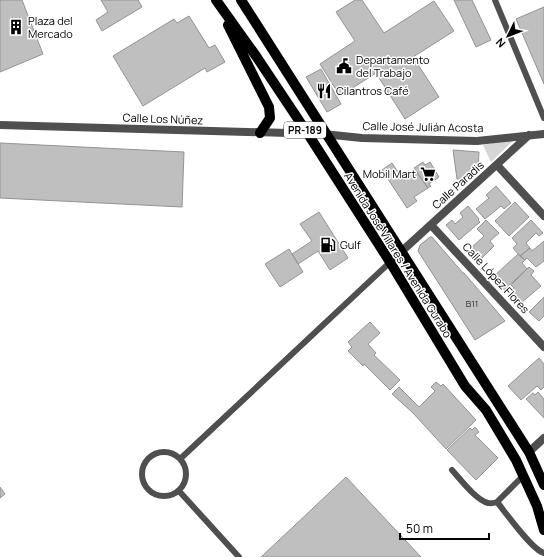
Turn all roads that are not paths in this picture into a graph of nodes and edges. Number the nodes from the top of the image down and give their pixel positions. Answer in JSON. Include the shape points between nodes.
{"nodes":[{"id":1,"x":216,"y":0,"type":"edge"},
{"id":2,"x":241,"y":0,"type":"edge"},
{"id":3,"x":495,"y":0,"type":"edge"},
{"id":4,"x":544,"y":118,"type":"edge"},
{"id":5,"x":0,"y":125,"type":"edge"},
{"id":6,"x":260,"y":133,"type":"junction"},
{"id":7,"x":308,"y":134,"type":"junction"},
{"id":8,"x":326,"y":134,"type":"junction"},
{"id":9,"x":544,"y":134,"type":"edge"},
{"id":10,"x":529,"y":135,"type":"junction"},
{"id":11,"x":497,"y":165,"type":"junction"},
{"id":12,"x":364,"y":193,"type":"junction"},
{"id":13,"x":544,"y":216,"type":"edge"},
{"id":14,"x":431,"y":225,"type":"junction"},
{"id":15,"x":402,"y":251,"type":"junction"},
{"id":16,"x":390,"y":262,"type":"junction"},
{"id":17,"x":544,"y":347,"type":"edge"},
{"id":18,"x":544,"y":438,"type":"edge"},
{"id":19,"x":529,"y":452,"type":"junction"},
{"id":20,"x":180,"y":458,"type":"junction"},
{"id":21,"x":452,"y":470,"type":"dead end"},
{"id":22,"x":523,"y":476,"type":"junction"},
{"id":23,"x":544,"y":485,"type":"edge"},
{"id":24,"x":179,"y":491,"type":"junction"},
{"id":25,"x":497,"y":502,"type":"junction"},
{"id":26,"x":544,"y":530,"type":"edge"},
{"id":27,"x":544,"y":553,"type":"edge"},
{"id":28,"x":239,"y":557,"type":"edge"}],
"edges":[{"from":1,"to":6,"type":"main road","via":[[270,108],[270,118]]},
{"from":1,"to":7,"type":"main road","name":"Avenida José Villares / Avenida Gurabo","number":"PR-189"},
{"from":2,"to":8,"type":"main road","name":"Avenida José Villares / Avenida Gurabo","number":"PR-189"},
{"from":3,"to":4,"type":"lane"},
{"from":5,"to":6,"type":"street","name":"Calle Los Núñez"},
{"from":6,"to":7,"type":"street","name":"Calle Los Núñez"},
{"from":7,"to":8,"type":"street","name":"Calle Los Núñez"},
{"from":7,"to":12,"type":"main road","via":[[336,157]]},
{"from":7,"to":16,"type":"main road","name":"Avenida José Villares / Avenida Gurabo","number":"PR-189"},
{"from":8,"to":10,"type":"street","name":"Calle José Julián Acosta","via":[[362,138],[477,141]]},
{"from":8,"to":12,"type":"main road","name":"Avenida José Villares / Avenida Gurabo","number":"PR-189"},
{"from":9,"to":10,"type":"street","name":"Calle José Julián Acosta"},
{"from":10,"to":11,"type":"street","name":"Calle Paradis"},
{"from":11,"to":13,"type":"street"},
{"from":11,"to":14,"type":"street","name":"Calle Paradis"},
{"from":12,"to":15,"type":"main road","name":"Avenida José Villares / Avenida Gurabo","number":"PR-189"},
{"from":14,"to":15,"type":"street","name":"Calle Paradis"},
{"from":14,"to":17,"type":"street","name":"Calle López Flores"},
{"from":15,"to":16,"type":"lane"},
{"from":15,"to":19,"type":"main road","name":"Avenida José Villares / Avenida Gurabo","number":"PR-189"},
{"from":16,"to":20,"type":"lane"},
{"from":16,"to":22,"type":"main road","name":"Avenida José Villares / Avenida Gurabo","number":"PR-189","via":[[465,386],[486,410]]},
{"from":18,"to":19,"type":"street"},
{"from":19,"to":23,"type":"main road","name":"Avenida José Villares / Avenida Gurabo","number":"PR-189"},
{"from":20,"to":24,"type":"lane","via":[[185,466],[186,475]]},
{"from":20,"to":24,"type":"lane","via":[[164,451],[154,453],[142,467],[144,485],[150,492],[164,497]]},
{"from":21,"to":25,"type":"lane","via":[[478,497],[490,504]]},
{"from":22,"to":25,"type":"lane"},
{"from":22,"to":26,"type":"main road","name":"Avenida José Villares / Avenida Gurabo","number":"PR-189","via":[[537,506]]},
{"from":24,"to":28,"type":"lane"},
{"from":25,"to":27,"type":"lane","via":[[536,550]]}]}
